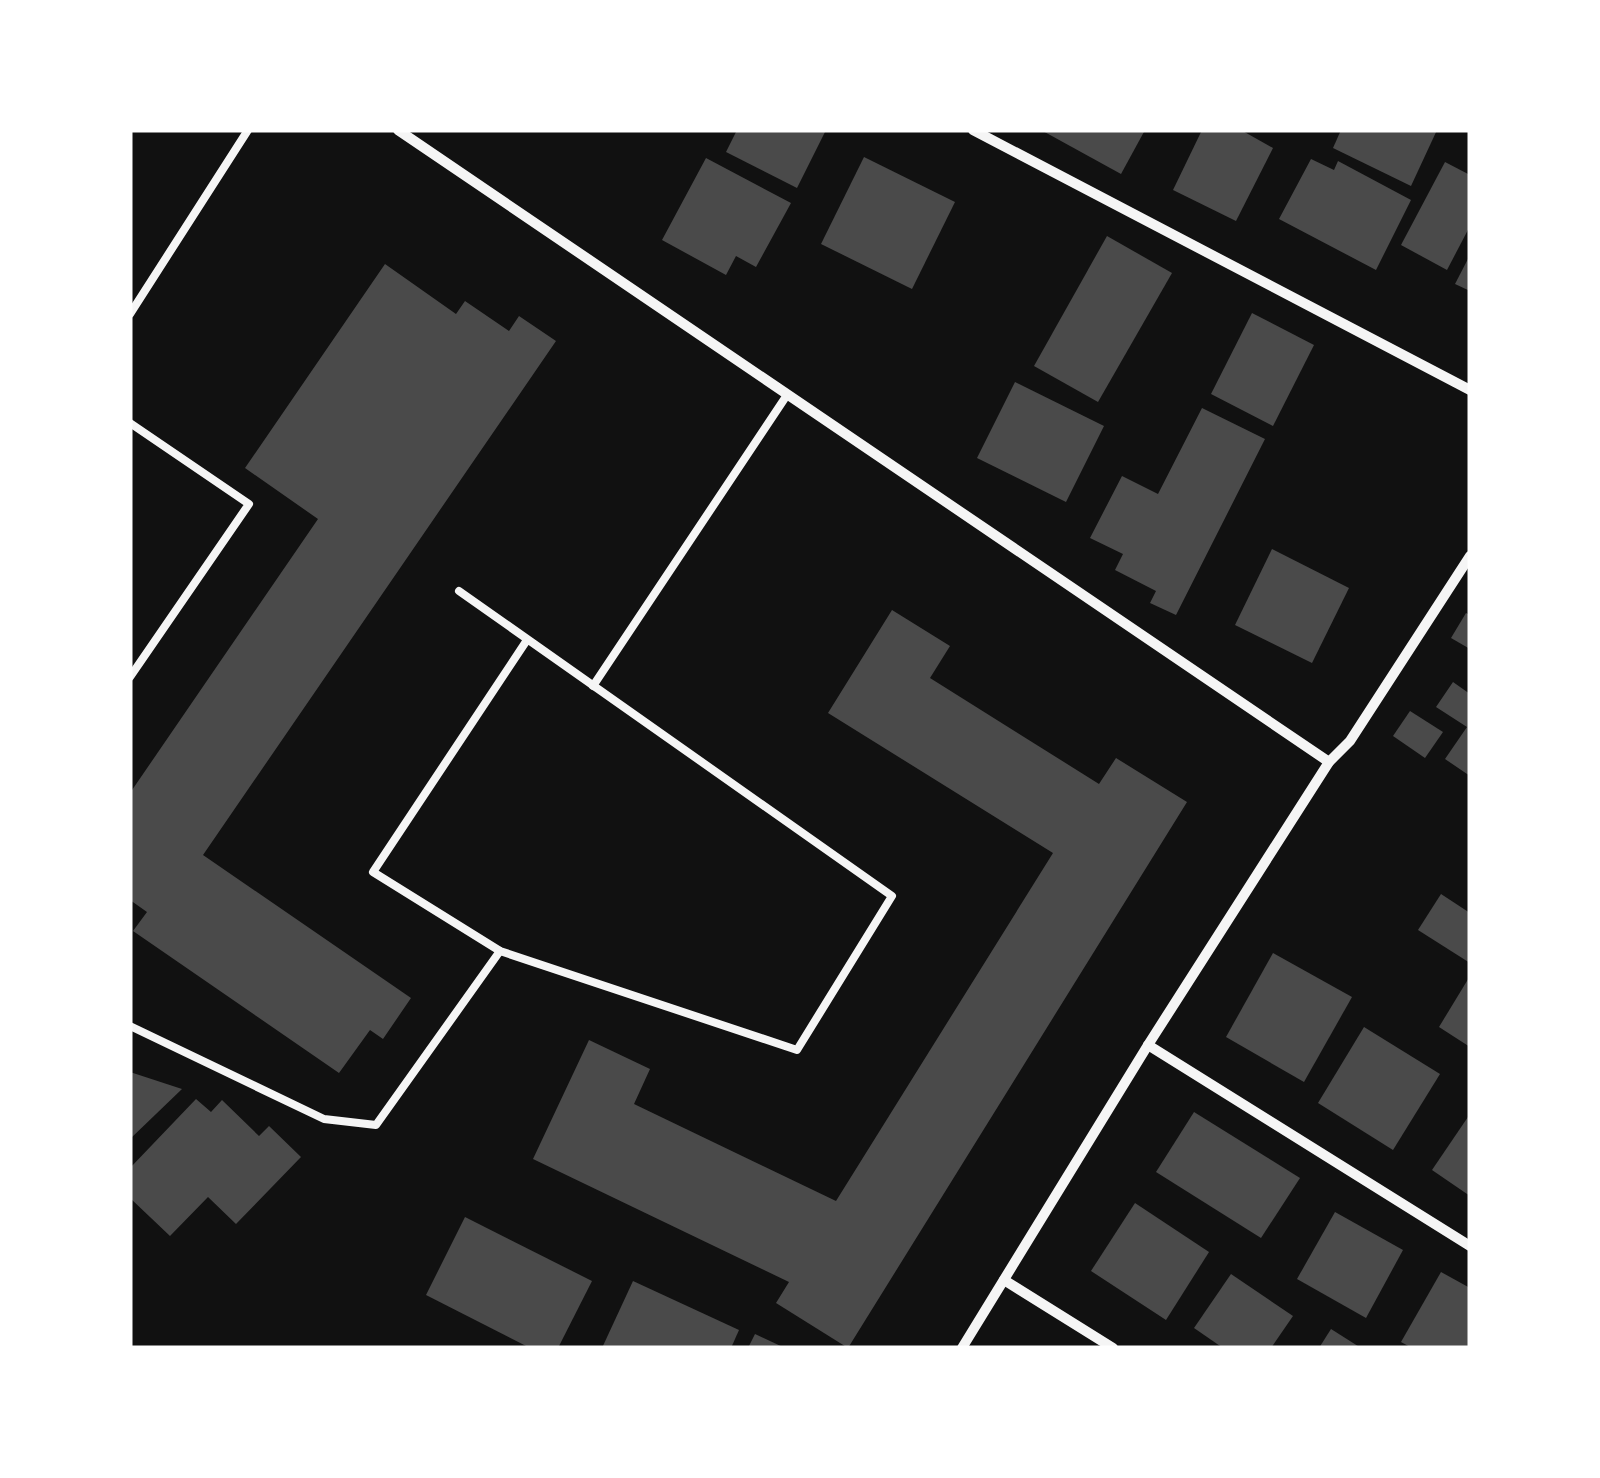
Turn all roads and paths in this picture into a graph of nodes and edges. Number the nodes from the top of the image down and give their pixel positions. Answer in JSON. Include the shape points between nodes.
{"nodes":[{"id":1,"x":248,"y":130,"type":"edge"},
{"id":2,"x":398,"y":130,"type":"edge"},
{"id":3,"x":974,"y":130,"type":"edge"},
{"id":4,"x":133,"y":303,"type":"edge"},
{"id":5,"x":130,"y":314,"type":"edge"},
{"id":6,"x":1470,"y":390,"type":"edge"},
{"id":7,"x":788,"y":395,"type":"junction"},
{"id":8,"x":130,"y":424,"type":"edge"},
{"id":9,"x":1470,"y":556,"type":"edge"},
{"id":10,"x":458,"y":591,"type":"dead end"},
{"id":11,"x":527,"y":640,"type":"junction"},
{"id":12,"x":130,"y":678,"type":"edge"},
{"id":13,"x":593,"y":686,"type":"junction"},
{"id":14,"x":1329,"y":762,"type":"junction"},
{"id":15,"x":500,"y":951,"type":"junction"},
{"id":16,"x":130,"y":1026,"type":"edge"},
{"id":17,"x":1148,"y":1045,"type":"junction"},
{"id":18,"x":1470,"y":1246,"type":"edge"},
{"id":19,"x":1004,"y":1280,"type":"junction"},
{"id":20,"x":962,"y":1348,"type":"edge"},
{"id":21,"x":1113,"y":1348,"type":"edge"}],
"edges":[{"from":1,"to":4,"type":"lane"},
{"from":2,"to":7,"type":"street"},
{"from":3,"to":6,"type":"street"},
{"from":4,"to":5,"type":"lane"},
{"from":7,"to":13,"type":"lane"},
{"from":7,"to":14,"type":"street"},
{"from":8,"to":12,"type":"lane","via":[[248,504]]},
{"from":9,"to":14,"type":"street","via":[[1350,742]]},
{"from":10,"to":11,"type":"lane"},
{"from":11,"to":13,"type":"lane"},
{"from":11,"to":15,"type":"lane","via":[[373,872]]},
{"from":13,"to":15,"type":"lane","via":[[892,896],[796,1050]]},
{"from":14,"to":17,"type":"street"},
{"from":15,"to":16,"type":"lane","via":[[376,1125],[324,1118]]},
{"from":17,"to":18,"type":"street"},
{"from":17,"to":19,"type":"street"},
{"from":19,"to":20,"type":"street"},
{"from":19,"to":21,"type":"street"}]}
